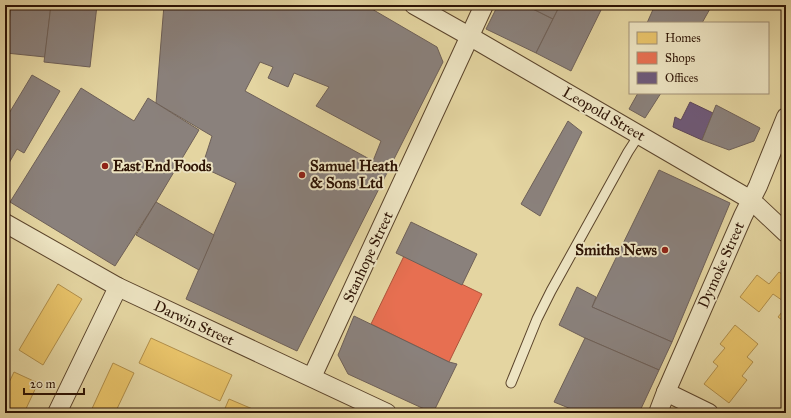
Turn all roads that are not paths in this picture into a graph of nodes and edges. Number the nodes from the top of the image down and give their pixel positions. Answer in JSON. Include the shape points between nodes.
{"nodes":[{"id":1,"x":414,"y":5,"type":"edge"},
{"id":2,"x":484,"y":5,"type":"edge"},
{"id":3,"x":470,"y":36,"type":"junction"},
{"id":4,"x":786,"y":117,"type":"edge"},
{"id":5,"x":639,"y":135,"type":"junction"},
{"id":6,"x":751,"y":200,"type":"junction"},
{"id":7,"x":5,"y":223,"type":"edge"},
{"id":8,"x":786,"y":233,"type":"edge"},
{"id":9,"x":118,"y":287,"type":"junction"},
{"id":10,"x":312,"y":377,"type":"junction"},
{"id":11,"x":511,"y":383,"type":"dead end"},
{"id":12,"x":666,"y":392,"type":"junction"},
{"id":13,"x":57,"y":413,"type":"edge"},
{"id":14,"x":387,"y":413,"type":"edge"},
{"id":15,"x":658,"y":413,"type":"edge"},
{"id":16,"x":709,"y":413,"type":"edge"}],
"edges":[{"from":1,"to":3,"type":"street","name":"Leopold Street"},
{"from":2,"to":3,"type":"street","name":"Stanhope Street"},
{"from":3,"to":5,"type":"street","name":"Leopold Street"},
{"from":3,"to":10,"type":"street","name":"Stanhope Street"},
{"from":4,"to":6,"type":"street","name":"Dymoke Street"},
{"from":5,"to":6,"type":"street","name":"Leopold Street"},
{"from":5,"to":11,"type":"lane","via":[[551,291]]},
{"from":6,"to":8,"type":"street","name":"Leopold Street"},
{"from":6,"to":12,"type":"street","name":"Dymoke Street"},
{"from":7,"to":9,"type":"street","name":"Darwin Street"},
{"from":9,"to":10,"type":"street","name":"Darwin Street"},
{"from":9,"to":13,"type":"street"},
{"from":10,"to":14,"type":"street","name":"Darwin Street"},
{"from":12,"to":15,"type":"street","name":"Dymoke Street"},
{"from":12,"to":16,"type":"street"}]}
